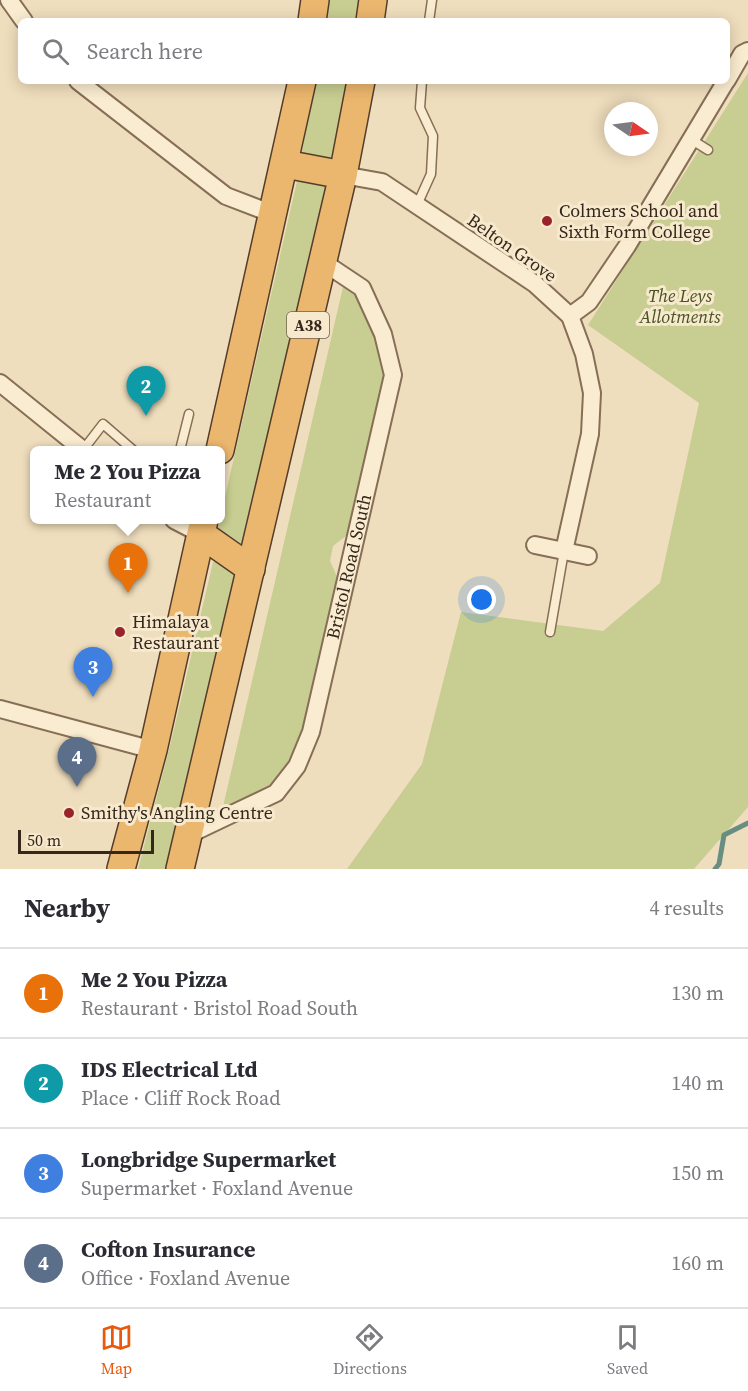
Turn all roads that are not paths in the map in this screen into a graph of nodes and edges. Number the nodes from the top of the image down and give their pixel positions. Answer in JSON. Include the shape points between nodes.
{"nodes":[{"id":1,"x":9,"y":0,"type":"edge"},
{"id":2,"x":315,"y":0,"type":"edge"},
{"id":3,"x":373,"y":0,"type":"edge"},
{"id":4,"x":432,"y":0,"type":"edge"},
{"id":5,"x":22,"y":18,"type":"edge"},
{"id":6,"x":312,"y":18,"type":"edge"},
{"id":7,"x":370,"y":18,"type":"edge"},
{"id":8,"x":429,"y":18,"type":"edge"},
{"id":9,"x":748,"y":51,"type":"edge"},
{"id":10,"x":730,"y":75,"type":"edge"},
{"id":11,"x":82,"y":84,"type":"edge"},
{"id":12,"x":301,"y":84,"type":"edge"},
{"id":13,"x":360,"y":84,"type":"edge"},
{"id":14,"x":422,"y":84,"type":"edge"},
{"id":15,"x":725,"y":84,"type":"edge"},
{"id":16,"x":692,"y":140,"type":"junction"},
{"id":17,"x":708,"y":150,"type":"dead end"},
{"id":18,"x":285,"y":164,"type":"junction"},
{"id":19,"x":343,"y":175,"type":"junction"},
{"id":20,"x":417,"y":205,"type":"junction"},
{"id":21,"x":273,"y":214,"type":"junction"},
{"id":22,"x":322,"y":262,"type":"junction"},
{"id":23,"x":570,"y":316,"type":"junction"},
{"id":24,"x":0,"y":383,"type":"edge"},
{"id":25,"x":189,"y":414,"type":"dead end"},
{"id":26,"x":78,"y":446,"type":"edge"},
{"id":27,"x":86,"y":446,"type":"edge"},
{"id":28,"x":128,"y":446,"type":"edge"},
{"id":29,"x":181,"y":446,"type":"edge"},
{"id":30,"x":221,"y":446,"type":"edge"},
{"id":31,"x":203,"y":527,"type":"edge"},
{"id":32,"x":535,"y":544,"type":"dead end"},
{"id":33,"x":564,"y":551,"type":"junction"},
{"id":34,"x":588,"y":556,"type":"dead end"},
{"id":35,"x":251,"y":569,"type":"junction"},
{"id":36,"x":550,"y":632,"type":"dead end"},
{"id":37,"x":0,"y":708,"type":"edge"},
{"id":38,"x":153,"y":750,"type":"junction"},
{"id":39,"x":190,"y":834,"type":"junction"},
{"id":40,"x":121,"y":869,"type":"edge"},
{"id":41,"x":180,"y":869,"type":"edge"}],
"edges":[{"from":1,"to":5,"type":"street"},
{"from":2,"to":6,"type":"highway"},
{"from":3,"to":7,"type":"highway"},
{"from":4,"to":8,"type":"lane"},
{"from":9,"to":10,"type":"street"},
{"from":11,"to":21,"type":"street","via":[[226,196]]},
{"from":12,"to":18,"type":"highway"},
{"from":13,"to":19,"type":"highway","number":"A38"},
{"from":14,"to":20,"type":"lane","via":[[420,108],[433,136],[431,174]]},
{"from":15,"to":16,"type":"street"},
{"from":16,"to":17,"type":"lane"},
{"from":16,"to":23,"type":"street","via":[[589,302]]},
{"from":18,"to":19,"type":"highway"},
{"from":18,"to":21,"type":"highway"},
{"from":19,"to":20,"type":"street","name":"Belton Grove","via":[[382,182]]},
{"from":19,"to":22,"type":"highway","number":"A38"},
{"from":20,"to":23,"type":"street","name":"Belton Grove","via":[[535,284]]},
{"from":21,"to":30,"type":"highway"},
{"from":22,"to":35,"type":"highway","number":"A38"},
{"from":22,"to":39,"type":"street","name":"Bristol Road South","via":[[362,288],[383,334],[393,375],[311,732],[297,766],[276,793]]},
{"from":23,"to":33,"type":"street","name":"Belton Grove","via":[[584,354],[592,393],[590,434]]},
{"from":24,"to":26,"type":"street"},
{"from":25,"to":29,"type":"lane"},
{"from":27,"to":28,"type":"lane","via":[[103,424]]},
{"from":31,"to":35,"type":"highway"},
{"from":31,"to":38,"type":"highway"},
{"from":32,"to":33,"type":"street"},
{"from":33,"to":34,"type":"street"},
{"from":33,"to":36,"type":"lane"},
{"from":35,"to":39,"type":"highway","number":"A38"},
{"from":37,"to":38,"type":"street"},
{"from":38,"to":40,"type":"highway"},
{"from":39,"to":41,"type":"highway","number":"A38"}]}
